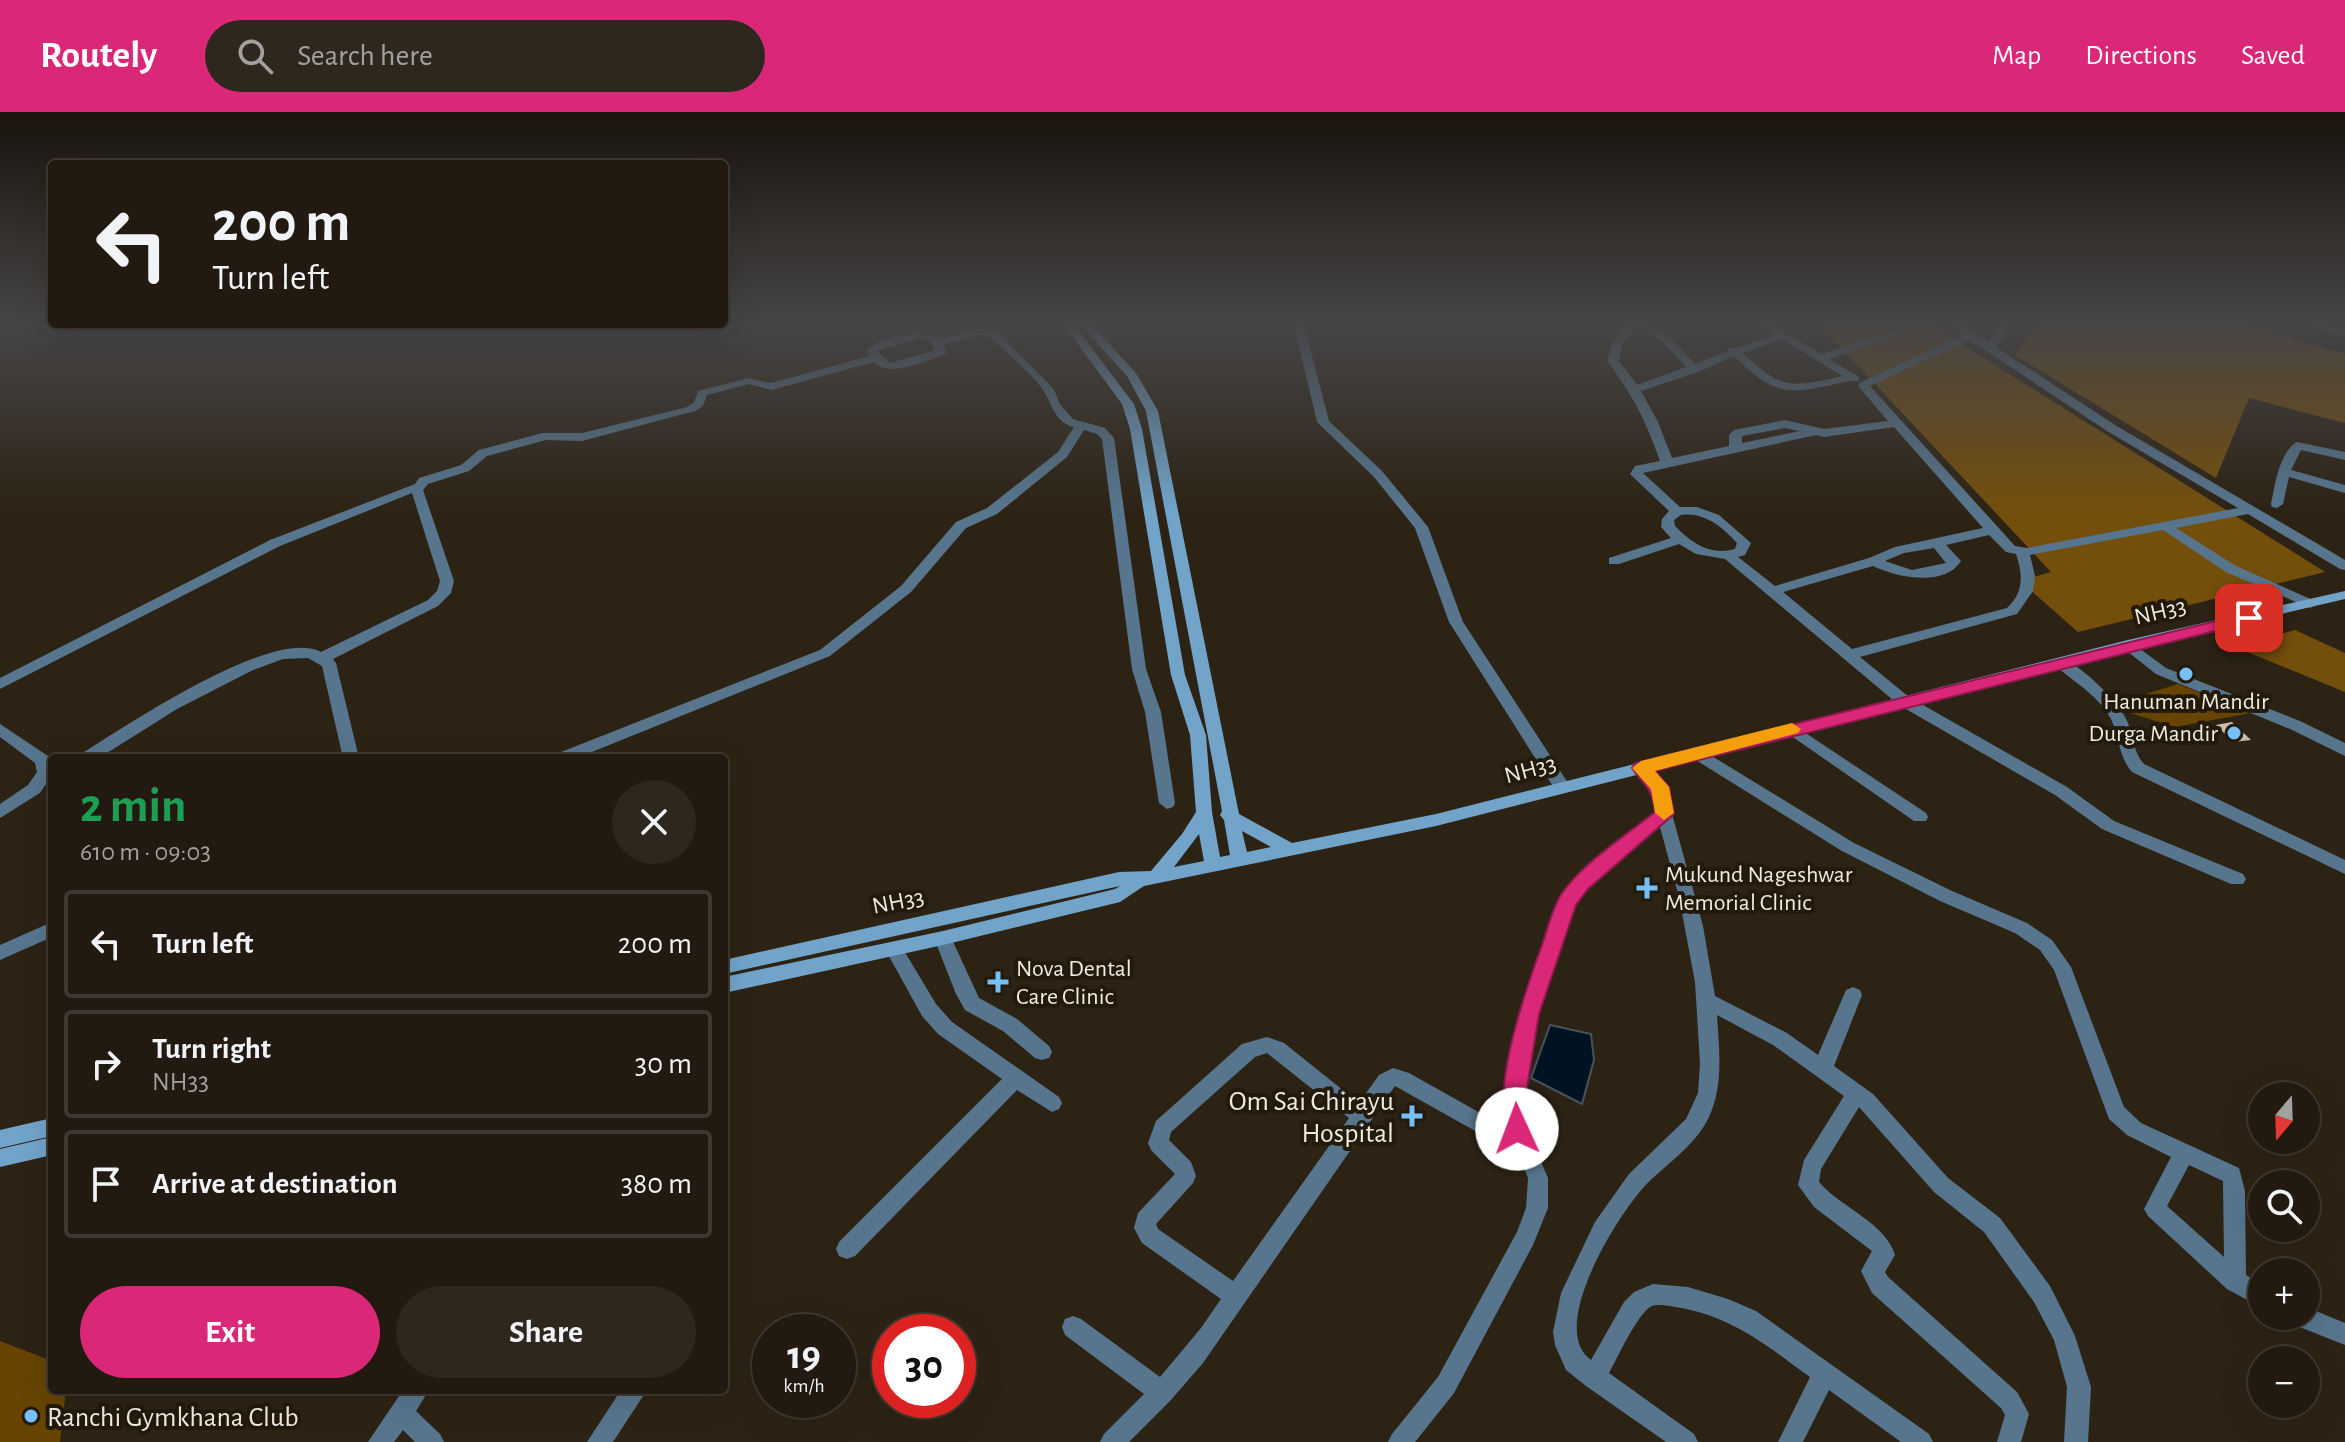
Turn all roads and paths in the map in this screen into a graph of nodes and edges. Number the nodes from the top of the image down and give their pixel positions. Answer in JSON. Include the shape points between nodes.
{"nodes":[{"id":1,"x":724,"y":387,"type":"edge"},
{"id":2,"x":1046,"y":387,"type":"edge"},
{"id":3,"x":1115,"y":387,"type":"edge"},
{"id":4,"x":1139,"y":387,"type":"edge"},
{"id":5,"x":1314,"y":387,"type":"edge"},
{"id":6,"x":1641,"y":387,"type":"edge"},
{"id":7,"x":1863,"y":387,"type":"edge"},
{"id":8,"x":2049,"y":387,"type":"edge"},
{"id":9,"x":1635,"y":389,"type":"joint"},
{"id":10,"x":1897,"y":423,"type":"junction"},
{"id":11,"x":1079,"y":428,"type":"junction"},
{"id":12,"x":2345,"y":456,"type":"edge"},
{"id":13,"x":1667,"y":462,"type":"junction"},
{"id":14,"x":2284,"y":472,"type":"junction"},
{"id":15,"x":417,"y":487,"type":"junction"},
{"id":16,"x":2345,"y":489,"type":"edge"},
{"id":17,"x":2277,"y":504,"type":"dead end"},
{"id":18,"x":2249,"y":510,"type":"junction"},
{"id":19,"x":1677,"y":511,"type":"junction"},
{"id":20,"x":2165,"y":526,"type":"junction"},
{"id":21,"x":1992,"y":530,"type":"junction"},
{"id":22,"x":1680,"y":539,"type":"junction"},
{"id":23,"x":1937,"y":543,"type":"junction"},
{"id":24,"x":2022,"y":553,"type":"junction"},
{"id":25,"x":1729,"y":556,"type":"junction"},
{"id":26,"x":1614,"y":561,"type":"dead end"},
{"id":27,"x":1874,"y":561,"type":"junction"},
{"id":28,"x":2345,"y":566,"type":"edge"},
{"id":29,"x":1773,"y":591,"type":"junction"},
{"id":30,"x":2345,"y":595,"type":"edge"},
{"id":31,"x":2310,"y":604,"type":"junction"},
{"id":32,"x":2128,"y":645,"type":"junction"},
{"id":33,"x":1849,"y":655,"type":"junction"},
{"id":34,"x":324,"y":657,"type":"junction"},
{"id":35,"x":2061,"y":663,"type":"junction"},
{"id":36,"x":0,"y":684,"type":"edge"},
{"id":37,"x":1904,"y":701,"type":"junction"},
{"id":38,"x":0,"y":729,"type":"edge"},
{"id":39,"x":1792,"y":729,"type":"junction"},
{"id":40,"x":2345,"y":750,"type":"edge"},
{"id":41,"x":1697,"y":753,"type":"junction"},
{"id":42,"x":94,"y":754,"type":"edge"},
{"id":43,"x":350,"y":754,"type":"edge"},
{"id":44,"x":572,"y":754,"type":"edge"},
{"id":45,"x":1641,"y":768,"type":"junction"},
{"id":46,"x":48,"y":780,"type":"edge"},
{"id":47,"x":1562,"y":787,"type":"junction"},
{"id":48,"x":34,"y":789,"type":"junction"},
{"id":49,"x":1167,"y":803,"type":"dead end"},
{"id":50,"x":0,"y":812,"type":"edge"},
{"id":51,"x":1204,"y":812,"type":"junction"},
{"id":52,"x":1664,"y":814,"type":"junction"},
{"id":53,"x":1228,"y":815,"type":"junction"},
{"id":54,"x":1920,"y":817,"type":"dead end"},
{"id":55,"x":1290,"y":850,"type":"junction"},
{"id":56,"x":1240,"y":861,"type":"junction"},
{"id":57,"x":1213,"y":866,"type":"junction"},
{"id":58,"x":2345,"y":867,"type":"edge"},
{"id":59,"x":1147,"y":878,"type":"junction"},
{"id":60,"x":2237,"y":879,"type":"dead end"},
{"id":61,"x":48,"y":931,"type":"edge"},
{"id":62,"x":943,"y":938,"type":"junction"},
{"id":63,"x":894,"y":949,"type":"junction"},
{"id":64,"x":0,"y":953,"type":"edge"},
{"id":65,"x":728,"y":966,"type":"edge"},
{"id":66,"x":728,"y":984,"type":"edge"},
{"id":67,"x":1853,"y":995,"type":"dead end"},
{"id":68,"x":1708,"y":1001,"type":"junction"},
{"id":69,"x":1042,"y":1052,"type":"dead end"},
{"id":70,"x":1823,"y":1068,"type":"junction"},
{"id":71,"x":1015,"y":1079,"type":"junction"},
{"id":72,"x":1857,"y":1093,"type":"junction"},
{"id":73,"x":1052,"y":1103,"type":"dead end"},
{"id":74,"x":1361,"y":1116,"type":"junction"},
{"id":75,"x":48,"y":1128,"type":"edge"},
{"id":76,"x":0,"y":1139,"type":"edge"},
{"id":77,"x":1524,"y":1148,"type":"junction"},
{"id":78,"x":48,"y":1149,"type":"edge"},
{"id":79,"x":2184,"y":1153,"type":"junction"},
{"id":80,"x":0,"y":1158,"type":"edge"},
{"id":81,"x":847,"y":1249,"type":"dead end"},
{"id":82,"x":2235,"y":1281,"type":"junction"},
{"id":83,"x":2248,"y":1289,"type":"edge"},
{"id":84,"x":1236,"y":1296,"type":"junction"},
{"id":85,"x":2320,"y":1324,"type":"edge"},
{"id":86,"x":1073,"y":1327,"type":"dead end"},
{"id":87,"x":2345,"y":1334,"type":"edge"},
{"id":88,"x":1825,"y":1373,"type":"junction"},
{"id":89,"x":1594,"y":1378,"type":"junction"},
{"id":90,"x":1162,"y":1393,"type":"junction"},
{"id":91,"x":414,"y":1394,"type":"edge"},
{"id":92,"x":632,"y":1394,"type":"edge"},
{"id":93,"x":402,"y":1413,"type":"junction"},
{"id":94,"x":380,"y":1442,"type":"edge"},
{"id":95,"x":432,"y":1442,"type":"edge"},
{"id":96,"x":599,"y":1442,"type":"edge"},
{"id":97,"x":1112,"y":1442,"type":"edge"},
{"id":98,"x":1400,"y":1442,"type":"edge"},
{"id":99,"x":1686,"y":1442,"type":"edge"},
{"id":100,"x":1790,"y":1442,"type":"edge"},
{"id":101,"x":1921,"y":1442,"type":"edge"},
{"id":102,"x":2009,"y":1442,"type":"edge"},
{"id":103,"x":2076,"y":1442,"type":"edge"}],
"edges":[{"from":1,"to":15,"type":"street","via":[[702,393],[698,406],[691,409],[582,437],[541,437],[483,453],[465,468]]},
{"from":2,"to":11,"type":"street","via":[[1054,405]]},
{"from":3,"to":51,"type":"main road","via":[[1136,429],[1178,675],[1198,735]]},
{"from":4,"to":53,"type":"main road","via":[[1152,411]]},
{"from":5,"to":47,"type":"street","via":[[1323,422],[1378,474],[1421,527],[1456,622]]},
{"from":6,"to":9,"type":"street"},
{"from":7,"to":10,"type":"street"},
{"from":8,"to":18,"type":"street"},
{"from":9,"to":13,"type":"street"},
{"from":10,"to":13,"type":"street","via":[[1814,432],[1789,424],[1746,431],[1735,435],[1735,448]]},
{"from":10,"to":21,"type":"street"},
{"from":11,"to":44,"type":"street","via":[[1063,454],[992,511],[961,525],[906,589],[825,653]]},
{"from":11,"to":49,"type":"street","via":[[1101,431],[1109,441],[1139,669],[1153,712]]},
{"from":12,"to":14,"type":"street","via":[[2298,445]]},
{"from":13,"to":19,"type":"street","via":[[1636,474]]},
{"from":14,"to":16,"type":"street"},
{"from":14,"to":17,"type":"street"},
{"from":15,"to":34,"type":"street","via":[[447,581],[444,593]]},
{"from":15,"to":36,"type":"street","via":[[275,543]]},
{"from":18,"to":20,"type":"street"},
{"from":18,"to":28,"type":"street"},
{"from":19,"to":22,"type":"street","via":[[1668,527]]},
{"from":19,"to":25,"type":"street","via":[[1700,510],[1731,528],[1744,543],[1740,552]]},
{"from":20,"to":24,"type":"street"},
{"from":20,"to":31,"type":"street","via":[[2231,569]]},
{"from":21,"to":23,"type":"street"},
{"from":21,"to":24,"type":"street"},
{"from":22,"to":25,"type":"street","via":[[1711,556]]},
{"from":22,"to":26,"type":"street"},
{"from":23,"to":27,"type":"street"},
{"from":23,"to":27,"type":"street","via":[[1954,561],[1934,572],[1905,575]]},
{"from":24,"to":33,"type":"street","via":[[2030,578],[2012,611]]},
{"from":25,"to":29,"type":"street"},
{"from":27,"to":29,"type":"street"},
{"from":29,"to":33,"type":"street"},
{"from":30,"to":31,"type":"main road","name":"NH33"},
{"from":31,"to":32,"type":"main road","name":"NH33"},
{"from":32,"to":35,"type":"main road","name":"NH33"},
{"from":32,"to":40,"type":"street","via":[[2161,671]]},
{"from":33,"to":37,"type":"street"},
{"from":34,"to":42,"type":"street","via":[[291,651],[245,666]]},
{"from":34,"to":43,"type":"street"},
{"from":35,"to":37,"type":"main road","name":"NH33"},
{"from":35,"to":58,"type":"street","via":[[2113,710],[2123,730],[2126,755],[2138,768]]},
{"from":37,"to":39,"type":"main road","name":"NH33"},
{"from":37,"to":60,"type":"street","via":[[2061,791],[2108,825]]},
{"from":38,"to":48,"type":"street","via":[[42,760],[45,773]]},
{"from":39,"to":41,"type":"main road","name":"NH33"},
{"from":39,"to":54,"type":"street"},
{"from":41,"to":45,"type":"main road","name":"NH33"},
{"from":41,"to":79,"type":"street","via":[[1848,847],[2021,928],[2046,945],[2067,980],[2116,1113],[2134,1129]]},
{"from":45,"to":47,"type":"main road","name":"NH33"},
{"from":45,"to":52,"type":"street","via":[[1660,787]]},
{"from":46,"to":48,"type":"street"},
{"from":47,"to":55,"type":"main road","name":"NH33"},
{"from":48,"to":50,"type":"street"},
{"from":51,"to":57,"type":"main road"},
{"from":51,"to":59,"type":"main road","via":[[1181,847]]},
{"from":52,"to":68,"type":"street","via":[[1701,952]]},
{"from":52,"to":77,"type":"street","via":[[1581,883],[1559,919],[1528,1014],[1518,1068],[1515,1117]]},
{"from":53,"to":55,"type":"main road"},
{"from":53,"to":56,"type":"main road"},
{"from":55,"to":56,"type":"main road","name":"NH33"},
{"from":56,"to":57,"type":"main road","name":"NH33"},
{"from":57,"to":59,"type":"main road","name":"NH33"},
{"from":59,"to":62,"type":"main road","via":[[1120,895]]},
{"from":59,"to":65,"type":"main road","name":"NH33","via":[[1119,879]]},
{"from":61,"to":64,"type":"street"},
{"from":62,"to":63,"type":"main road"},
{"from":62,"to":69,"type":"street","via":[[972,1004],[1010,1025]]},
{"from":63,"to":66,"type":"main road"},
{"from":63,"to":71,"type":"street","via":[[945,1028]]},
{"from":67,"to":70,"type":"street"},
{"from":68,"to":70,"type":"street","via":[[1761,1027]]},
{"from":68,"to":89,"type":"street","via":[[1710,1078],[1699,1118],[1676,1149],[1635,1182],[1621,1201],[1569,1302],[1563,1329],[1566,1345],[1574,1362]]},
{"from":70,"to":72,"type":"street"},
{"from":71,"to":73,"type":"street"},
{"from":71,"to":81,"type":"street"},
{"from":72,"to":102,"type":"street","via":[[1811,1167],[1808,1185],[1881,1245],[1884,1255],[1872,1271],[1880,1285],[2009,1400],[2017,1414]]},
{"from":72,"to":103,"type":"street","via":[[1941,1185],[1992,1225],[2042,1294],[2073,1361],[2080,1408]]},
{"from":74,"to":77,"type":"street","via":[[1393,1077]]},
{"from":74,"to":84,"type":"street"},
{"from":74,"to":84,"type":"street","via":[[1267,1045],[1249,1050],[1163,1127],[1158,1143],[1186,1176],[1146,1220],[1145,1228]]},
{"from":75,"to":76,"type":"main road"},
{"from":77,"to":98,"type":"street","via":[[1538,1178],[1532,1221],[1446,1385]]},
{"from":78,"to":80,"type":"main road"},
{"from":79,"to":82,"type":"street","via":[[2232,1175]]},
{"from":79,"to":82,"type":"street","via":[[2155,1209]]},
{"from":82,"to":83,"type":"street"},
{"from":84,"to":90,"type":"street","via":[[1209,1340]]},
{"from":85,"to":87,"type":"street"},
{"from":86,"to":90,"type":"street"},
{"from":88,"to":89,"type":"street","via":[[1735,1313],[1651,1295],[1632,1310]]},
{"from":88,"to":100,"type":"street"},
{"from":88,"to":101,"type":"street"},
{"from":89,"to":99,"type":"street"},
{"from":90,"to":97,"type":"street"},
{"from":91,"to":93,"type":"street"},
{"from":92,"to":96,"type":"street"},
{"from":93,"to":94,"type":"street"},
{"from":93,"to":95,"type":"street"}]}
